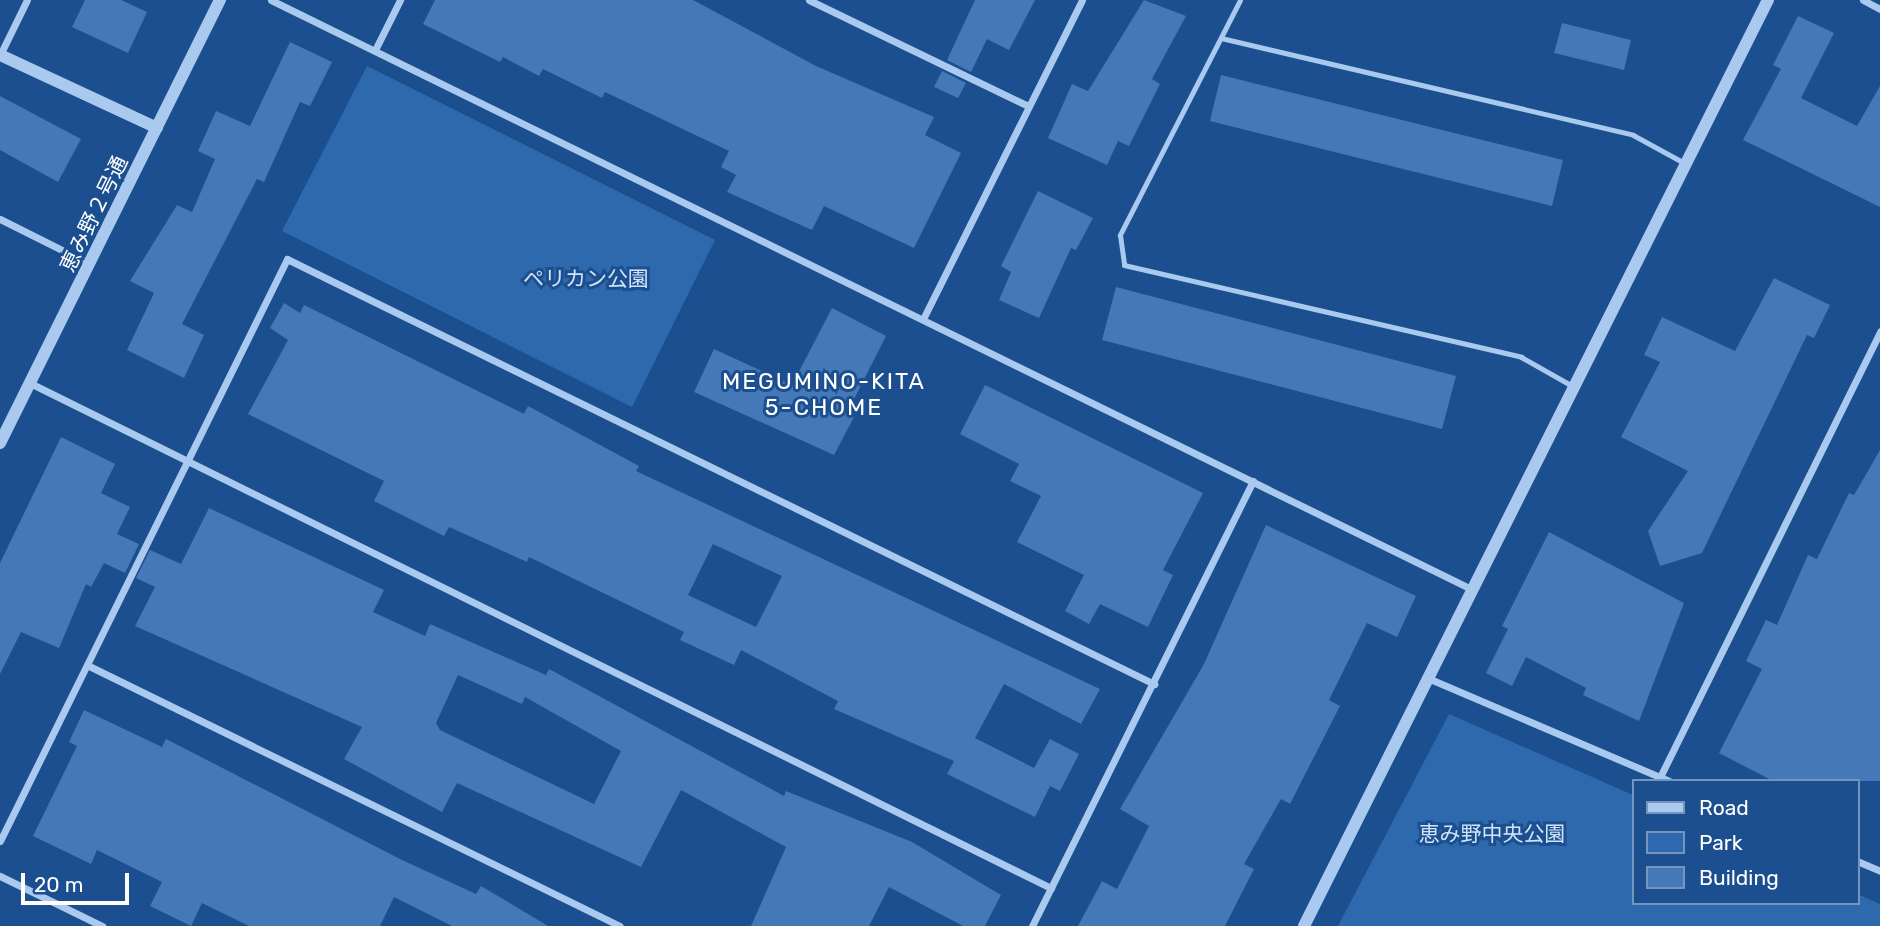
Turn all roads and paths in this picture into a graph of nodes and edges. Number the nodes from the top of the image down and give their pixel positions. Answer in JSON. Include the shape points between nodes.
{"nodes":[{"id":1,"x":27,"y":0,"type":"edge"},
{"id":2,"x":220,"y":0,"type":"edge"},
{"id":3,"x":271,"y":0,"type":"edge"},
{"id":4,"x":400,"y":0,"type":"edge"},
{"id":5,"x":809,"y":0,"type":"edge"},
{"id":6,"x":1082,"y":0,"type":"edge"},
{"id":7,"x":1240,"y":0,"type":"edge"},
{"id":8,"x":1768,"y":0,"type":"edge"},
{"id":9,"x":1863,"y":0,"type":"edge"},
{"id":10,"x":1880,"y":9,"type":"edge"},
{"id":11,"x":1221,"y":38,"type":"junction"},
{"id":12,"x":375,"y":50,"type":"junction"},
{"id":13,"x":0,"y":55,"type":"edge"},
{"id":14,"x":1028,"y":106,"type":"junction"},
{"id":15,"x":158,"y":128,"type":"junction"},
{"id":16,"x":1686,"y":164,"type":"junction"},
{"id":17,"x":0,"y":219,"type":"edge"},
{"id":18,"x":91,"y":264,"type":"junction"},
{"id":19,"x":923,"y":318,"type":"junction"},
{"id":20,"x":1880,"y":331,"type":"edge"},
{"id":21,"x":32,"y":384,"type":"junction"},
{"id":22,"x":1574,"y":387,"type":"junction"},
{"id":23,"x":0,"y":443,"type":"edge"},
{"id":24,"x":184,"y":459,"type":"junction"},
{"id":25,"x":1253,"y":481,"type":"junction"},
{"id":26,"x":1473,"y":590,"type":"junction"},
{"id":27,"x":87,"y":665,"type":"junction"},
{"id":28,"x":1430,"y":679,"type":"junction"},
{"id":29,"x":1154,"y":684,"type":"junction"},
{"id":30,"x":1660,"y":777,"type":"junction"},
{"id":31,"x":1664,"y":779,"type":"edge"},
{"id":32,"x":0,"y":841,"type":"edge"},
{"id":33,"x":1859,"y":862,"type":"edge"},
{"id":34,"x":1880,"y":870,"type":"edge"},
{"id":35,"x":0,"y":876,"type":"edge"},
{"id":36,"x":1051,"y":888,"type":"junction"},
{"id":37,"x":102,"y":926,"type":"edge"},
{"id":38,"x":620,"y":926,"type":"edge"},
{"id":39,"x":1032,"y":926,"type":"edge"},
{"id":40,"x":1304,"y":926,"type":"edge"}],
"edges":[{"from":1,"to":13,"type":"street"},
{"from":2,"to":15,"type":"street","name":"恵み野２号通"},
{"from":3,"to":12,"type":"street"},
{"from":4,"to":12,"type":"street"},
{"from":5,"to":14,"type":"street"},
{"from":6,"to":14,"type":"street"},
{"from":7,"to":11,"type":"lane"},
{"from":8,"to":16,"type":"street"},
{"from":9,"to":10,"type":"street"},
{"from":11,"to":16,"type":"lane","via":[[1633,135]]},
{"from":11,"to":22,"type":"lane","via":[[1120,235],[1124,265],[1521,357]]},
{"from":12,"to":19,"type":"street"},
{"from":13,"to":15,"type":"street"},
{"from":14,"to":19,"type":"street"},
{"from":15,"to":18,"type":"street","name":"恵み野２号通"},
{"from":16,"to":22,"type":"street"},
{"from":17,"to":18,"type":"street"},
{"from":18,"to":21,"type":"street","name":"恵み野２号通"},
{"from":19,"to":25,"type":"street"},
{"from":20,"to":30,"type":"street"},
{"from":21,"to":23,"type":"street","name":"恵み野２号通"},
{"from":21,"to":24,"type":"street"},
{"from":22,"to":26,"type":"street"},
{"from":24,"to":27,"type":"street"},
{"from":24,"to":29,"type":"street","via":[[287,260]]},
{"from":24,"to":36,"type":"street"},
{"from":25,"to":26,"type":"street"},
{"from":25,"to":29,"type":"street"},
{"from":26,"to":28,"type":"street"},
{"from":27,"to":32,"type":"street"},
{"from":27,"to":38,"type":"street"},
{"from":28,"to":30,"type":"street"},
{"from":28,"to":40,"type":"street"},
{"from":29,"to":36,"type":"street"},
{"from":30,"to":31,"type":"street"},
{"from":33,"to":34,"type":"street"},
{"from":35,"to":37,"type":"street"},
{"from":36,"to":39,"type":"street"}]}
